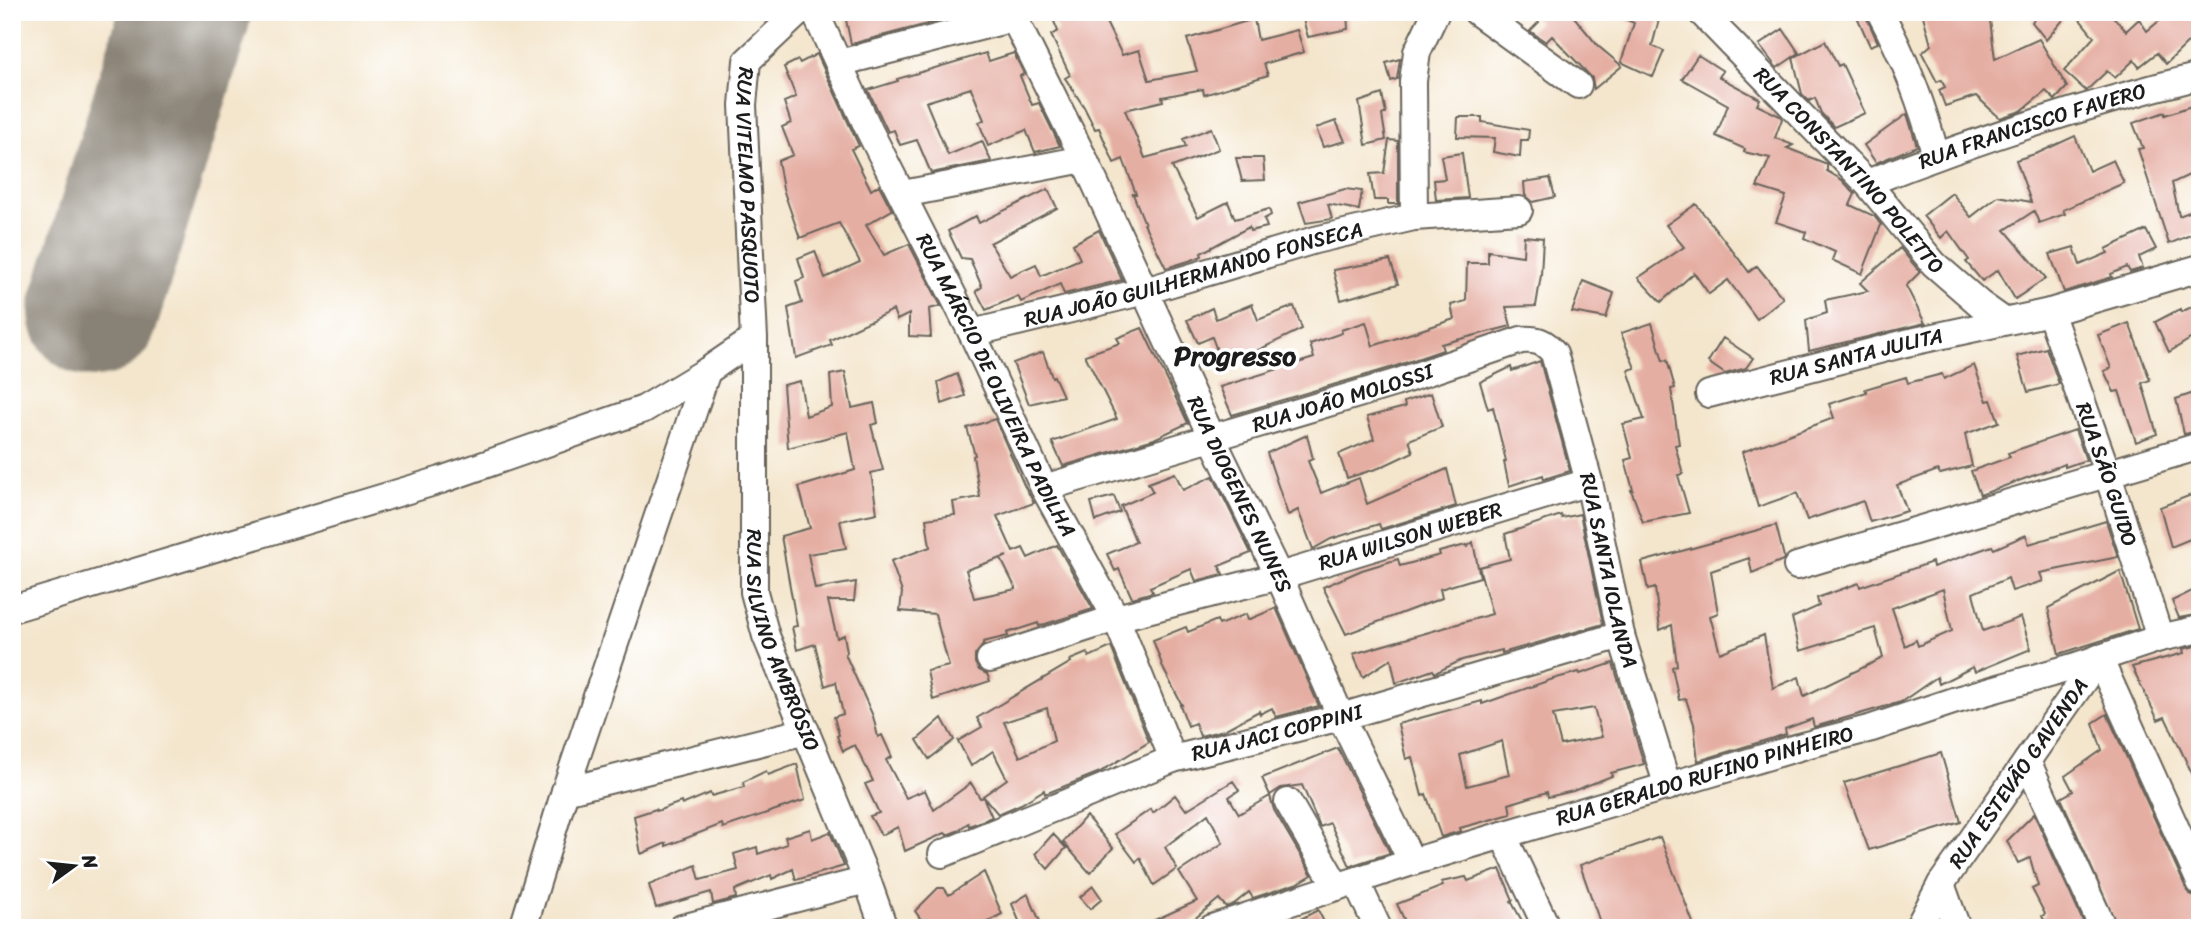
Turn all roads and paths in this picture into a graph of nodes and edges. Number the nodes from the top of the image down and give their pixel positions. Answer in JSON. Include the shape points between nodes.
{"nodes":[{"id":1,"x":799,"y":12,"type":"edge"},
{"id":2,"x":815,"y":12,"type":"edge"},
{"id":3,"x":1436,"y":12,"type":"edge"},
{"id":4,"x":1477,"y":12,"type":"edge"},
{"id":5,"x":1701,"y":12,"type":"edge"},
{"id":6,"x":1880,"y":12,"type":"edge"},
{"id":7,"x":1012,"y":15,"type":"edge"},
{"id":8,"x":839,"y":63,"type":"junction"},
{"id":9,"x":2200,"y":76,"type":"edge"},
{"id":10,"x":1578,"y":85,"type":"dead end"},
{"id":11,"x":1936,"y":156,"type":"junction"},
{"id":12,"x":1084,"y":159,"type":"junction"},
{"id":13,"x":1867,"y":183,"type":"junction"},
{"id":14,"x":903,"y":194,"type":"junction"},
{"id":15,"x":1519,"y":210,"type":"dead end"},
{"id":16,"x":1414,"y":217,"type":"junction"},
{"id":17,"x":2200,"y":268,"type":"edge"},
{"id":18,"x":1145,"y":291,"type":"junction"},
{"id":19,"x":2050,"y":312,"type":"junction"},
{"id":20,"x":2004,"y":321,"type":"junction"},
{"id":21,"x":972,"y":333,"type":"junction"},
{"id":22,"x":754,"y":339,"type":"junction"},
{"id":23,"x":1554,"y":353,"type":"joint"},
{"id":24,"x":707,"y":371,"type":"junction"},
{"id":25,"x":1709,"y":394,"type":"dead end"},
{"id":26,"x":1212,"y":438,"type":"junction"},
{"id":27,"x":2200,"y":446,"type":"edge"},
{"id":28,"x":2108,"y":475,"type":"junction"},
{"id":29,"x":1589,"y":482,"type":"junction"},
{"id":30,"x":1044,"y":488,"type":"junction"},
{"id":31,"x":1797,"y":566,"type":"dead end"},
{"id":32,"x":1279,"y":576,"type":"junction"},
{"id":33,"x":12,"y":609,"type":"edge"},
{"id":34,"x":1116,"y":618,"type":"junction"},
{"id":35,"x":2200,"y":629,"type":"edge"},
{"id":36,"x":1621,"y":635,"type":"junction"},
{"id":37,"x":2160,"y":638,"type":"junction"},
{"id":38,"x":2099,"y":658,"type":"junction"},
{"id":39,"x":990,"y":659,"type":"dead end"},
{"id":40,"x":1341,"y":717,"type":"junction"},
{"id":41,"x":806,"y":731,"type":"junction"},
{"id":42,"x":1173,"y":759,"type":"junction"},
{"id":43,"x":2027,"y":761,"type":"junction"},
{"id":44,"x":1668,"y":787,"type":"junction"},
{"id":45,"x":565,"y":791,"type":"junction"},
{"id":46,"x":1287,"y":802,"type":"dead end"},
{"id":47,"x":1503,"y":835,"type":"junction"},
{"id":48,"x":942,"y":854,"type":"dead end"},
{"id":49,"x":1412,"y":862,"type":"junction"},
{"id":50,"x":867,"y":880,"type":"junction"},
{"id":51,"x":2200,"y":882,"type":"edge"},
{"id":52,"x":1347,"y":884,"type":"junction"},
{"id":53,"x":1941,"y":884,"type":"junction"},
{"id":54,"x":523,"y":928,"type":"edge"},
{"id":55,"x":682,"y":928,"type":"edge"},
{"id":56,"x":884,"y":928,"type":"edge"},
{"id":57,"x":1212,"y":928,"type":"edge"},
{"id":58,"x":1378,"y":928,"type":"edge"},
{"id":59,"x":1547,"y":928,"type":"edge"},
{"id":60,"x":1918,"y":928,"type":"edge"},
{"id":61,"x":1957,"y":928,"type":"edge"},
{"id":62,"x":2103,"y":928,"type":"edge"}],
"edges":[{"from":1,"to":22,"type":"street","name":"RUA VITELMO PASQUOTO","via":[[747,61],[743,106]]},
{"from":2,"to":8,"type":"street","name":"RUA MÁRCIO DE OLIVEIRA PADILHA"},
{"from":3,"to":16,"type":"street","via":[[1417,52],[1413,81]]},
{"from":4,"to":10,"type":"street"},
{"from":5,"to":13,"type":"street","name":"RUA CONSTANTINO POLETTO"},
{"from":6,"to":11,"type":"street","via":[[1895,39]]},
{"from":7,"to":8,"type":"street"},
{"from":7,"to":12,"type":"street","name":"RUA DIOGENES NUNES"},
{"from":8,"to":14,"type":"street","name":"RUA MÁRCIO DE OLIVEIRA PADILHA"},
{"from":9,"to":11,"type":"street","name":"RUA FRANCISCO FAVERO"},
{"from":11,"to":13,"type":"street","name":"RUA FRANCISCO FAVERO"},
{"from":12,"to":14,"type":"street"},
{"from":12,"to":18,"type":"street","name":"RUA DIOGENES NUNES"},
{"from":13,"to":20,"type":"street","name":"RUA CONSTANTINO POLETTO","via":[[1934,264]]},
{"from":14,"to":21,"type":"street","name":"RUA MÁRCIO DE OLIVEIRA PADILHA"},
{"from":15,"to":16,"type":"street","name":"RUA JOÃO GUILHERMANDO FONSECA"},
{"from":16,"to":18,"type":"street","name":"RUA JOÃO GUILHERMANDO FONSECA","via":[[1315,240]]},
{"from":17,"to":19,"type":"street","name":"RUA SANTA JULITA"},
{"from":18,"to":21,"type":"street","name":"RUA JOÃO GUILHERMANDO FONSECA"},
{"from":18,"to":26,"type":"street","name":"RUA DIOGENES NUNES"},
{"from":19,"to":20,"type":"street","name":"RUA SANTA JULITA"},
{"from":19,"to":28,"type":"street","name":"RUA SÃO GUIDO"},
{"from":20,"to":25,"type":"street","name":"RUA SANTA JULITA"},
{"from":21,"to":30,"type":"street","name":"RUA MÁRCIO DE OLIVEIRA PADILHA"},
{"from":22,"to":24,"type":"street"},
{"from":22,"to":41,"type":"street","name":"RUA SILVINO AMBRÓSIO","via":[[754,592],[766,636]]},
{"from":23,"to":26,"type":"street","name":"RUA JOÃO MOLOSSI","via":[[1534,339],[1521,341]]},
{"from":23,"to":29,"type":"street","name":"RUA SANTA IOLANDA"},
{"from":24,"to":33,"type":"street","via":[[644,409],[442,480]]},
{"from":24,"to":45,"type":"street"},
{"from":26,"to":30,"type":"street","name":"RUA JOÃO MOLOSSI"},
{"from":26,"to":32,"type":"street","name":"RUA DIOGENES NUNES"},
{"from":27,"to":28,"type":"street"},
{"from":28,"to":31,"type":"street"},
{"from":28,"to":37,"type":"street","name":"RUA SÃO GUIDO"},
{"from":29,"to":32,"type":"street","name":"RUA WILSON WEBER"},
{"from":29,"to":36,"type":"street","name":"RUA SANTA IOLANDA"},
{"from":30,"to":34,"type":"street","name":"RUA MÁRCIO DE OLIVEIRA PADILHA"},
{"from":32,"to":34,"type":"street","name":"RUA WILSON WEBER"},
{"from":32,"to":40,"type":"street","name":"RUA DIOGENES NUNES"},
{"from":34,"to":39,"type":"street","name":"RUA WILSON WEBER"},
{"from":34,"to":42,"type":"street","name":"RUA MÁRCIO DE OLIVEIRA PADILHA"},
{"from":35,"to":37,"type":"street","name":"RUA GERALDO RUFINO PINHEIRO"},
{"from":36,"to":40,"type":"street","name":"RUA JACI COPPINI"},
{"from":36,"to":44,"type":"street","name":"RUA SANTA IOLANDA"},
{"from":37,"to":38,"type":"street","name":"RUA GERALDO RUFINO PINHEIRO"},
{"from":38,"to":43,"type":"street","name":"RUA ESTEVÃO GAVENDA"},
{"from":38,"to":44,"type":"street","name":"RUA GERALDO RUFINO PINHEIRO"},
{"from":38,"to":51,"type":"street"},
{"from":40,"to":42,"type":"street","name":"RUA JACI COPPINI"},
{"from":40,"to":49,"type":"street","name":"RUA DIOGENES NUNES"},
{"from":41,"to":45,"type":"street"},
{"from":41,"to":50,"type":"street","name":"RUA SILVINO AMBRÓSIO"},
{"from":42,"to":48,"type":"street","name":"RUA JACI COPPINI"},
{"from":43,"to":53,"type":"street","name":"RUA ESTEVÃO GAVENDA"},
{"from":43,"to":62,"type":"street"},
{"from":44,"to":47,"type":"street","name":"RUA GERALDO RUFINO PINHEIRO"},
{"from":45,"to":54,"type":"street"},
{"from":46,"to":52,"type":"street"},
{"from":47,"to":49,"type":"street","name":"RUA GERALDO RUFINO PINHEIRO"},
{"from":47,"to":59,"type":"street"},
{"from":49,"to":52,"type":"street","name":"RUA GERALDO RUFINO PINHEIRO"},
{"from":50,"to":55,"type":"street"},
{"from":50,"to":56,"type":"street","name":"RUA SILVINO AMBRÓSIO"},
{"from":52,"to":57,"type":"street","name":"RUA GERALDO RUFINO PINHEIRO"},
{"from":52,"to":58,"type":"street"},
{"from":53,"to":60,"type":"street"},
{"from":53,"to":61,"type":"street","name":"RUA ESTEVÃO GAVENDA"}]}
